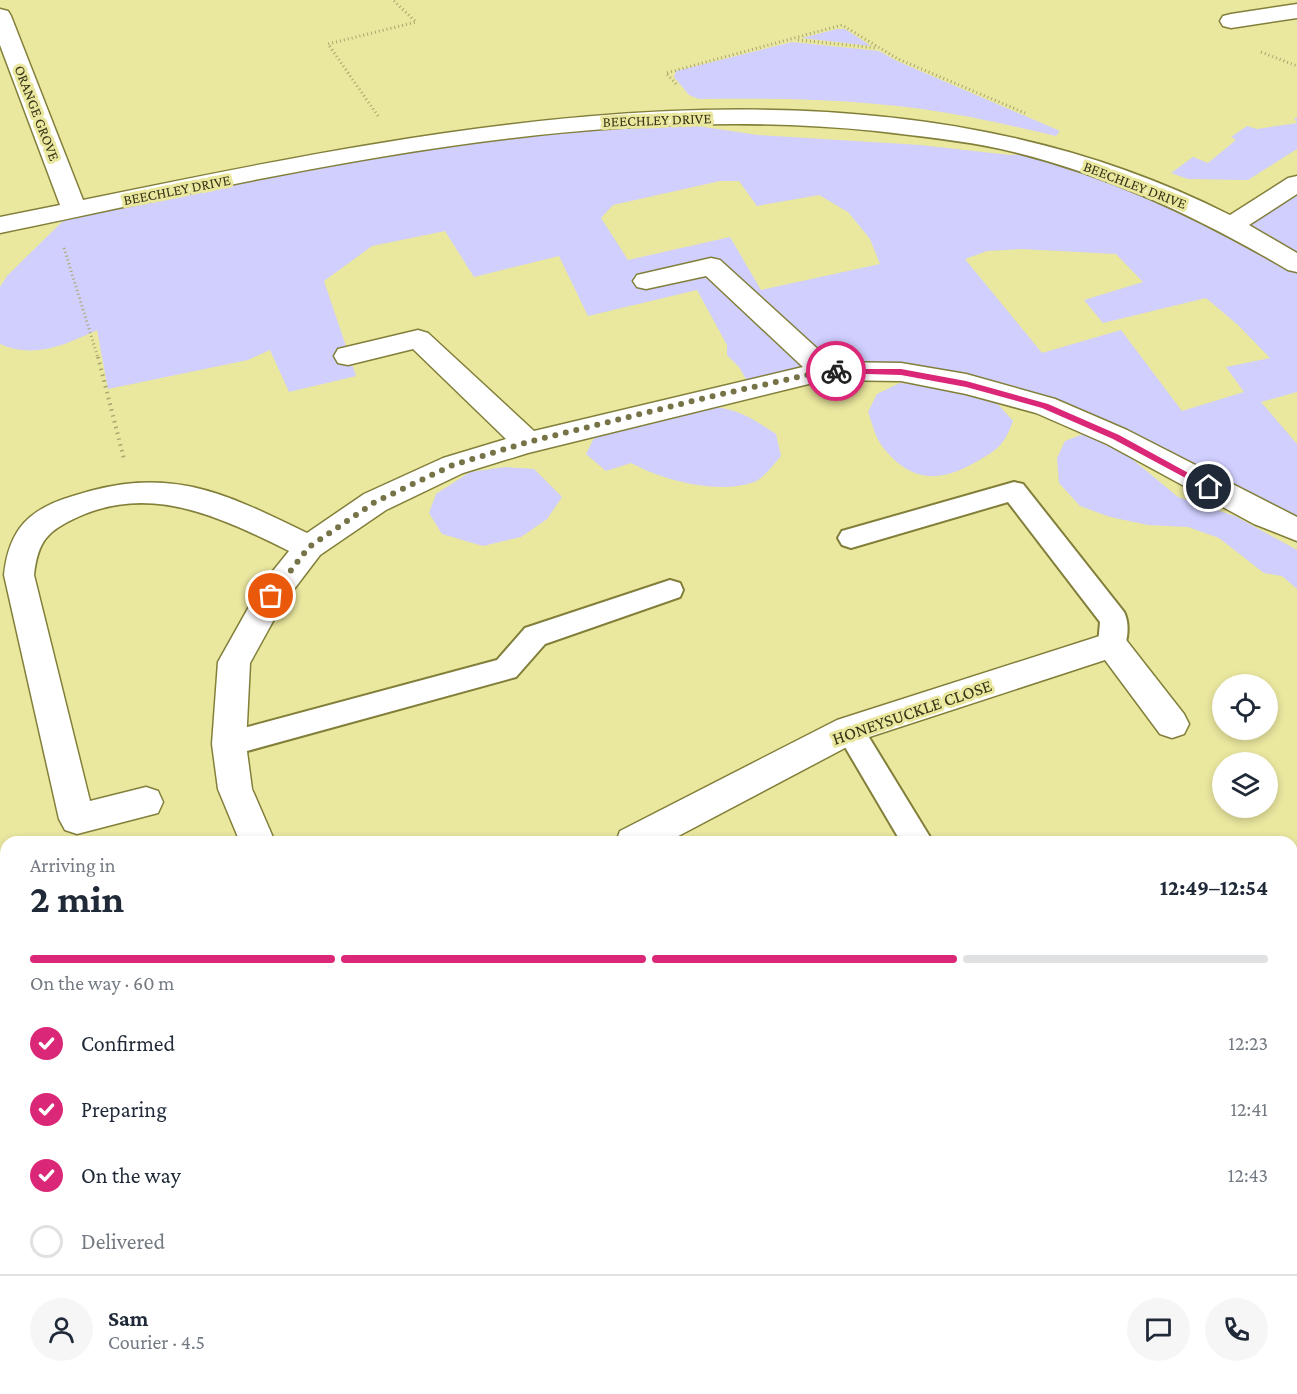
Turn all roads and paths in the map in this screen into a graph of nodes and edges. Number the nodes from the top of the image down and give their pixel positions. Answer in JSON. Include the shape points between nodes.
{"nodes":[{"id":1,"x":393,"y":0,"type":"edge"},
{"id":2,"x":1297,"y":11,"type":"edge"},
{"id":3,"x":0,"y":16,"type":"edge"},
{"id":4,"x":1231,"y":21,"type":"dead end"},
{"id":5,"x":794,"y":39,"type":"junction"},
{"id":6,"x":880,"y":49,"type":"junction"},
{"id":7,"x":707,"y":118,"type":"junction"},
{"id":8,"x":398,"y":147,"type":"junction"},
{"id":9,"x":1043,"y":154,"type":"junction"},
{"id":10,"x":1297,"y":183,"type":"edge"},
{"id":11,"x":64,"y":212,"type":"junction"},
{"id":12,"x":0,"y":225,"type":"edge"},
{"id":13,"x":1230,"y":226,"type":"junction"},
{"id":14,"x":1297,"y":264,"type":"edge"},
{"id":15,"x":646,"y":281,"type":"dead end"},
{"id":16,"x":348,"y":356,"type":"dead end"},
{"id":17,"x":825,"y":371,"type":"junction"},
{"id":18,"x":528,"y":442,"type":"junction"},
{"id":19,"x":131,"y":489,"type":"junction"},
{"id":20,"x":1297,"y":530,"type":"edge"},
{"id":21,"x":851,"y":538,"type":"dead end"},
{"id":22,"x":309,"y":547,"type":"junction"},
{"id":23,"x":670,"y":590,"type":"dead end"},
{"id":24,"x":1112,"y":645,"type":"junction"},
{"id":25,"x":1172,"y":724,"type":"dead end"},
{"id":26,"x":849,"y":730,"type":"junction"},
{"id":27,"x":229,"y":744,"type":"junction"},
{"id":28,"x":146,"y":802,"type":"dead end"},
{"id":29,"x":255,"y":836,"type":"edge"},
{"id":30,"x":645,"y":836,"type":"edge"},
{"id":31,"x":914,"y":836,"type":"edge"}],
"edges":[{"from":1,"to":8,"type":"path","via":[[416,21],[328,45]]},
{"from":2,"to":4,"type":"street"},
{"from":3,"to":11,"type":"street","name":"ORANGE GROVE"},
{"from":5,"to":6,"type":"path"},
{"from":5,"to":6,"type":"path","via":[[842,25]]},
{"from":5,"to":7,"type":"path","via":[[666,73]]},
{"from":6,"to":9,"type":"path","via":[[1064,130]]},
{"from":7,"to":8,"type":"street","name":"BEECHLEY DRIVE","via":[[515,129]]},
{"from":7,"to":9,"type":"street","name":"BEECHLEY DRIVE","via":[[855,120],[945,131]]},
{"from":8,"to":11,"type":"street","name":"BEECHLEY DRIVE"},
{"from":9,"to":13,"type":"street","name":"BEECHLEY DRIVE","via":[[1176,199]]},
{"from":10,"to":13,"type":"street"},
{"from":11,"to":12,"type":"street","name":"BEECHLEY DRIVE"},
{"from":11,"to":19,"type":"path"},
{"from":13,"to":14,"type":"street","name":"BEECHLEY DRIVE"},
{"from":15,"to":17,"type":"street","via":[[711,266]]},
{"from":16,"to":18,"type":"street","via":[[418,339]]},
{"from":17,"to":18,"type":"street"},
{"from":17,"to":20,"type":"street","via":[[901,372],[966,384],[1045,406],[1116,437]]},
{"from":18,"to":22,"type":"street","via":[[453,465],[384,497]]},
{"from":19,"to":22,"type":"street","via":[[180,492],[242,514]]},
{"from":19,"to":28,"type":"street","via":[[49,516],[24,545],[19,575],[77,819]]},
{"from":21,"to":24,"type":"lane","via":[[1014,491],[1114,620]]},
{"from":22,"to":27,"type":"street","via":[[271,596],[234,662]]},
{"from":23,"to":27,"type":"lane","via":[[535,636],[506,669]]},
{"from":24,"to":25,"type":"street"},
{"from":24,"to":26,"type":"street","name":"HONEYSUCKLE CLOSE"},
{"from":26,"to":30,"type":"street","name":"HONEYSUCKLE CLOSE"},
{"from":26,"to":31,"type":"lane"},
{"from":27,"to":29,"type":"street","via":[[235,789]]}]}
